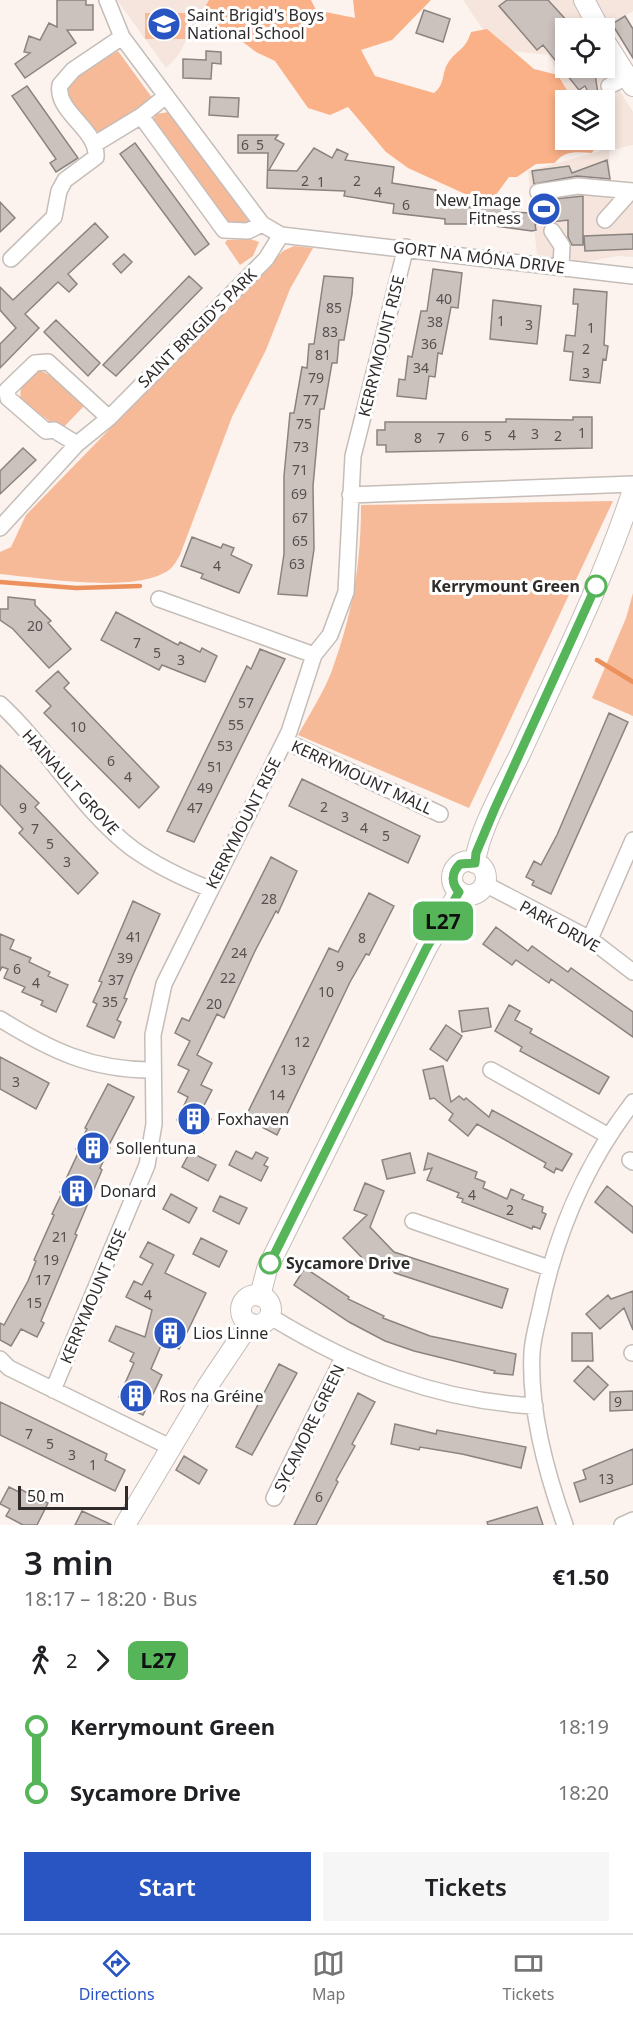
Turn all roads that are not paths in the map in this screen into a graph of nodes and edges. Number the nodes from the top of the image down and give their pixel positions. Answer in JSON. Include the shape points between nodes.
{"nodes":[{"id":1,"x":107,"y":0,"type":"edge"},
{"id":2,"x":584,"y":0,"type":"edge"},
{"id":3,"x":594,"y":18,"type":"edge"},
{"id":4,"x":122,"y":37,"type":"junction"},
{"id":5,"x":615,"y":58,"type":"edge"},
{"id":6,"x":630,"y":82,"type":"edge"},
{"id":7,"x":609,"y":86,"type":"dead end"},
{"id":8,"x":166,"y":96,"type":"junction"},
{"id":9,"x":141,"y":116,"type":"junction"},
{"id":10,"x":95,"y":148,"type":"junction"},
{"id":11,"x":632,"y":191,"type":"edge"},
{"id":12,"x":538,"y":192,"type":"dead end"},
{"id":13,"x":605,"y":220,"type":"dead end"},
{"id":14,"x":262,"y":224,"type":"junction"},
{"id":15,"x":552,"y":231,"type":"dead end"},
{"id":16,"x":281,"y":234,"type":"junction"},
{"id":17,"x":406,"y":247,"type":"junction"},
{"id":18,"x":11,"y":259,"type":"dead end"},
{"id":19,"x":561,"y":267,"type":"junction"},
{"id":20,"x":633,"y":276,"type":"edge"},
{"id":21,"x":109,"y":418,"type":"junction"},
{"id":22,"x":77,"y":444,"type":"junction"},
{"id":23,"x":633,"y":484,"type":"edge"},
{"id":24,"x":633,"y":490,"type":"edge"},
{"id":25,"x":350,"y":495,"type":"junction"},
{"id":26,"x":0,"y":528,"type":"edge"},
{"id":27,"x":159,"y":599,"type":"dead end"},
{"id":28,"x":314,"y":655,"type":"junction"},
{"id":29,"x":0,"y":704,"type":"edge"},
{"id":30,"x":285,"y":741,"type":"junction"},
{"id":31,"x":440,"y":814,"type":"dead end"},
{"id":32,"x":633,"y":840,"type":"edge"},
{"id":33,"x":475,"y":863,"type":"junction"},
{"id":34,"x":484,"y":884,"type":"junction"},
{"id":35,"x":210,"y":889,"type":"junction"},
{"id":36,"x":459,"y":892,"type":"junction"},
{"id":37,"x":590,"y":939,"type":"junction"},
{"id":38,"x":633,"y":972,"type":"edge"},
{"id":39,"x":0,"y":1019,"type":"edge"},
{"id":40,"x":152,"y":1070,"type":"junction"},
{"id":41,"x":491,"y":1070,"type":"dead end"},
{"id":42,"x":633,"y":1102,"type":"edge"},
{"id":43,"x":607,"y":1135,"type":"junction"},
{"id":44,"x":413,"y":1221,"type":"dead end"},
{"id":45,"x":549,"y":1268,"type":"junction"},
{"id":46,"x":260,"y":1296,"type":"junction"},
{"id":47,"x":271,"y":1317,"type":"junction"},
{"id":48,"x":250,"y":1323,"type":"junction"},
{"id":49,"x":344,"y":1358,"type":"junction"},
{"id":50,"x":0,"y":1359,"type":"edge"},
{"id":51,"x":53,"y":1390,"type":"junction"},
{"id":52,"x":535,"y":1406,"type":"junction"},
{"id":53,"x":170,"y":1447,"type":"junction"},
{"id":54,"x":274,"y":1498,"type":"dead end"},
{"id":55,"x":633,"y":1520,"type":"edge"},
{"id":56,"x":128,"y":1524,"type":"edge"},
{"id":57,"x":565,"y":1525,"type":"edge"},
{"id":58,"x":622,"y":1525,"type":"edge"}],
"edges":[{"from":1,"to":4,"type":"street"},
{"from":2,"to":3,"type":"main road"},
{"from":4,"to":8,"type":"street"},
{"from":4,"to":10,"type":"street","via":[[73,70],[60,84],[61,98]]},
{"from":5,"to":6,"type":"main road"},
{"from":6,"to":7,"type":"street"},
{"from":8,"to":9,"type":"street"},
{"from":8,"to":14,"type":"street"},
{"from":9,"to":10,"type":"street"},
{"from":9,"to":14,"type":"street","via":[[224,230],[248,231]]},
{"from":10,"to":18,"type":"street","via":[[95,158],[65,180],[59,190],[54,217]]},
{"from":11,"to":12,"type":"street","via":[[578,186]]},
{"from":11,"to":13,"type":"street"},
{"from":14,"to":16,"type":"street"},
{"from":15,"to":19,"type":"street","via":[[562,246]]},
{"from":16,"to":17,"type":"street","name":"GORT NA MÓNA DRIVE"},
{"from":16,"to":21,"type":"street","name":"SAINT BRIGID'S PARK","via":[[266,259]]},
{"from":17,"to":19,"type":"street","name":"GORT NA MÓNA DRIVE"},
{"from":17,"to":25,"type":"street","name":"KERRYMOUNT RISE","via":[[353,456]]},
{"from":19,"to":20,"type":"street","name":"GORT NA MÓNA DRIVE"},
{"from":21,"to":22,"type":"street","name":"SAINT BRIGID'S PARK"},
{"from":21,"to":22,"type":"street","via":[[48,362],[35,363],[7,390],[8,398],[46,431],[54,430]]},
{"from":22,"to":26,"type":"street","name":"SAINT BRIGID'S PARK"},
{"from":23,"to":25,"type":"street"},
{"from":24,"to":33,"type":"main road","via":[[617,540],[495,808]]},
{"from":25,"to":28,"type":"street","name":"KERRYMOUNT RISE","via":[[346,592],[330,635]]},
{"from":27,"to":28,"type":"street"},
{"from":28,"to":30,"type":"street","name":"KERRYMOUNT RISE"},
{"from":29,"to":35,"type":"street","name":"HAINAULT GROVE","via":[[96,814],[132,848],[172,874]]},
{"from":30,"to":31,"type":"street","name":"KERRYMOUNT MALL"},
{"from":30,"to":35,"type":"street","name":"KERRYMOUNT RISE"},
{"from":32,"to":37,"type":"street"},
{"from":33,"to":34,"type":"main road","via":[[485,874]]},
{"from":33,"to":36,"type":"main road","via":[[464,862],[456,868],[453,883]]},
{"from":34,"to":36,"type":"main road","via":[[474,894]]},
{"from":34,"to":37,"type":"street","name":"PARK DRIVE"},
{"from":35,"to":40,"type":"street","name":"KERRYMOUNT RISE","via":[[164,984],[156,1016]]},
{"from":36,"to":46,"type":"main road","via":[[426,949],[273,1258],[261,1283]]},
{"from":37,"to":38,"type":"street","name":"PARK DRIVE"},
{"from":39,"to":40,"type":"street","via":[[47,1048],[82,1061],[126,1070]]},
{"from":40,"to":51,"type":"street","name":"KERRYMOUNT RISE","via":[[154,1124],[147,1165]]},
{"from":41,"to":43,"type":"street"},
{"from":42,"to":43,"type":"street"},
{"from":43,"to":45,"type":"street","via":[[579,1191]]},
{"from":44,"to":45,"type":"street"},
{"from":45,"to":52,"type":"street","via":[[532,1351]]},
{"from":46,"to":47,"type":"main road","via":[[270,1304]]},
{"from":46,"to":48,"type":"main road","via":[[248,1298],[242,1307],[243,1316]]},
{"from":47,"to":48,"type":"main road","via":[[260,1324]]},
{"from":47,"to":49,"type":"street"},
{"from":48,"to":53,"type":"main road"},
{"from":49,"to":52,"type":"street","via":[[427,1390],[502,1405]]},
{"from":49,"to":54,"type":"street","name":"SYCAMORE GREEN"},
{"from":50,"to":51,"type":"street","via":[[9,1368]]},
{"from":51,"to":53,"type":"street"},
{"from":52,"to":57,"type":"street"},
{"from":53,"to":56,"type":"main road"},
{"from":55,"to":58,"type":"street"}]}
